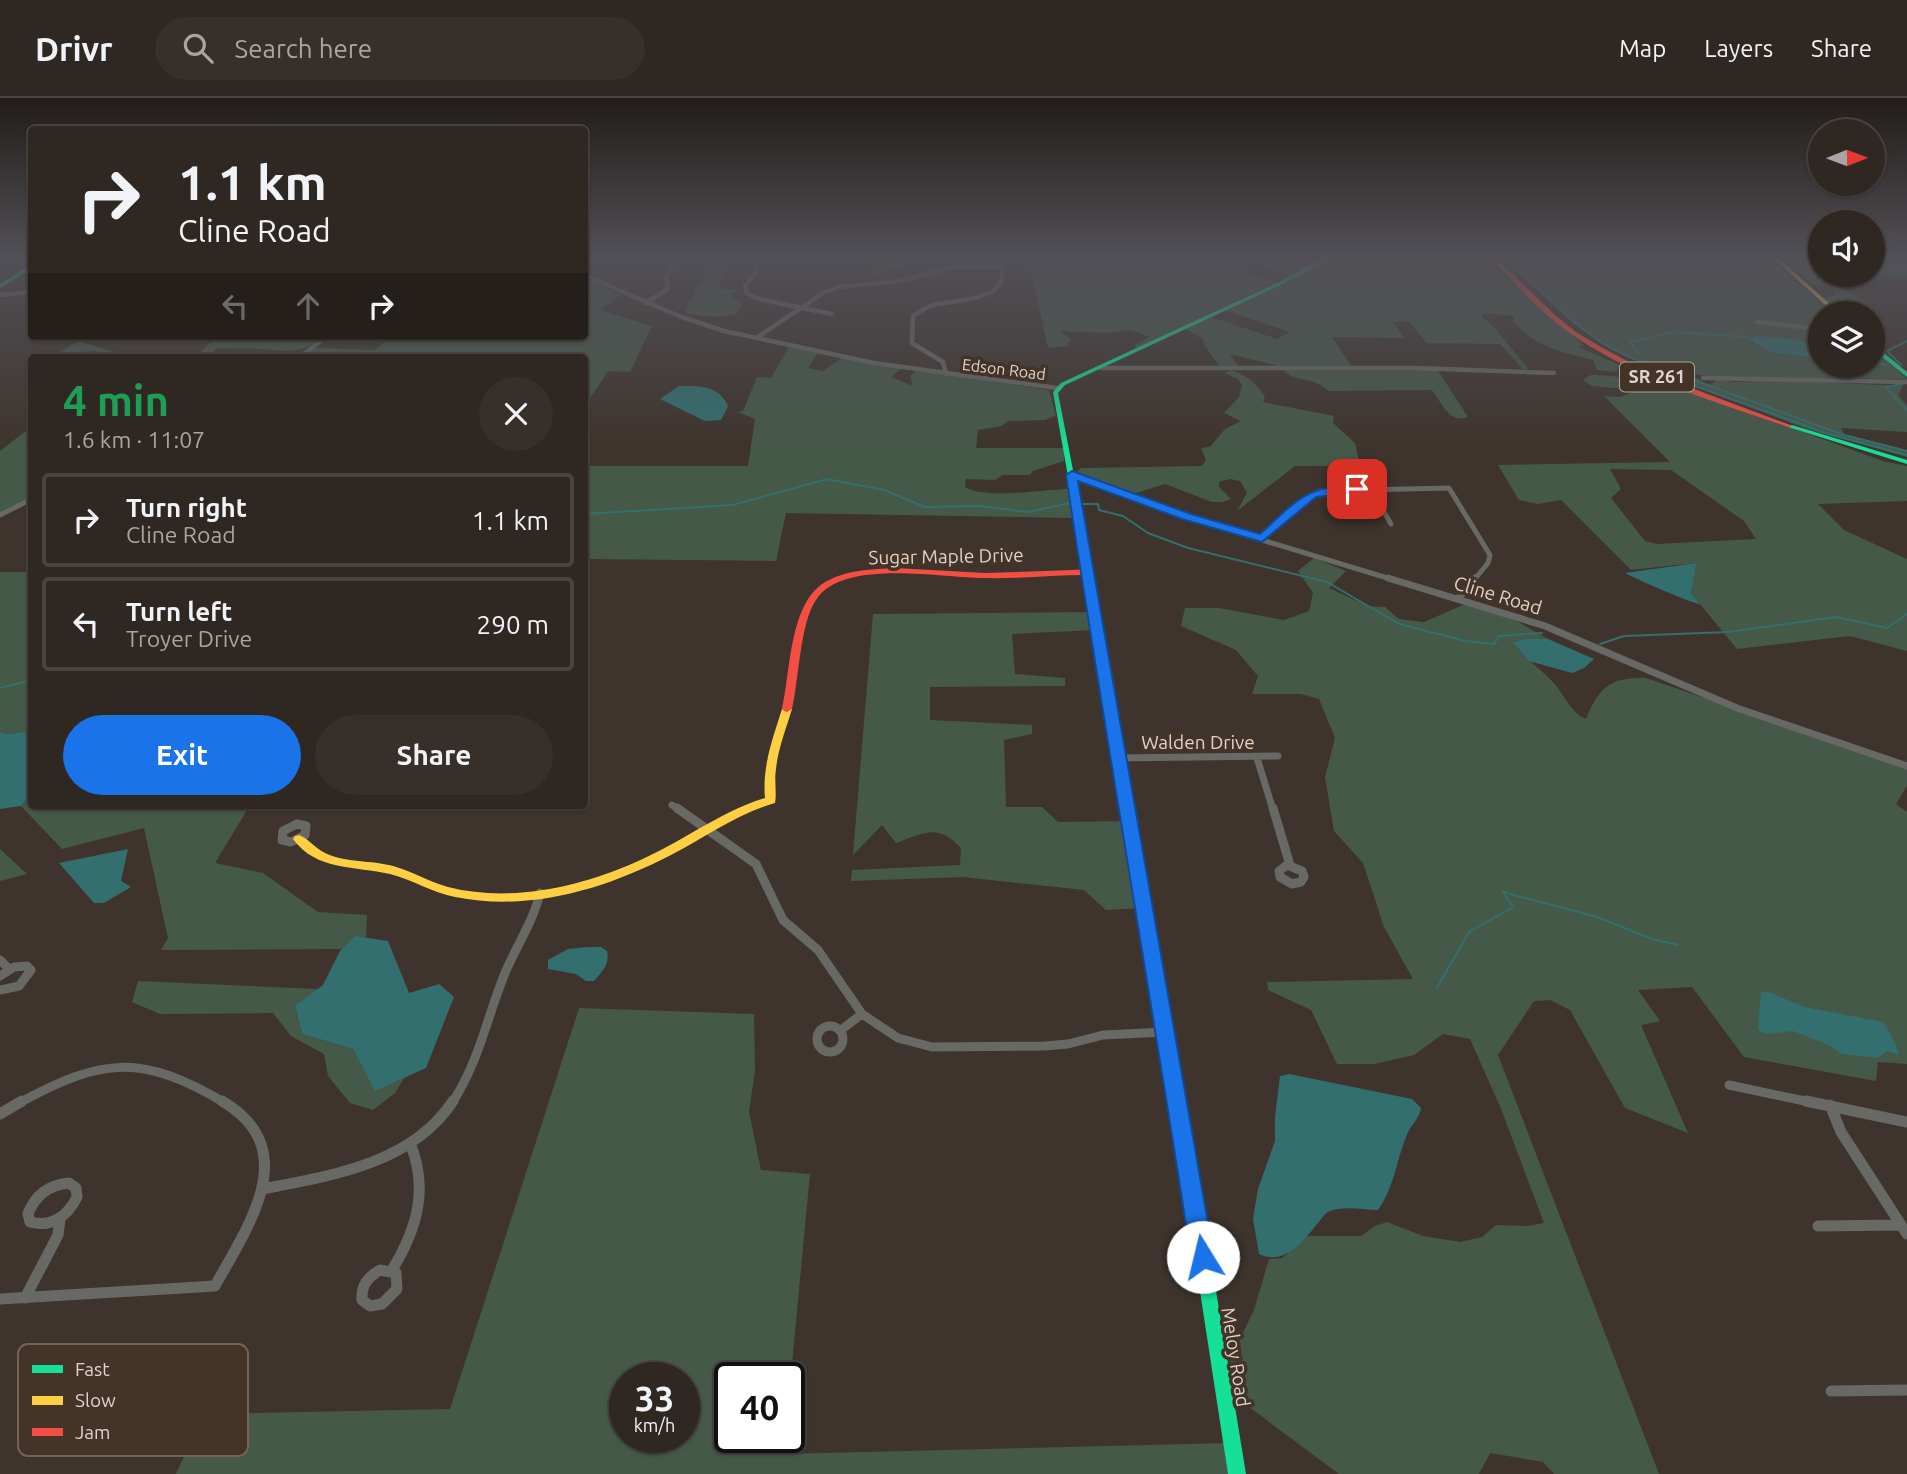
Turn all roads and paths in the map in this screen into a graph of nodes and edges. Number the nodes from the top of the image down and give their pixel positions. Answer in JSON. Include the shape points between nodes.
{"nodes":[{"id":1,"x":692,"y":320,"type":"edge"},
{"id":2,"x":782,"y":320,"type":"edge"},
{"id":3,"x":913,"y":320,"type":"edge"},
{"id":4,"x":1202,"y":320,"type":"edge"},
{"id":5,"x":1559,"y":320,"type":"edge"},
{"id":6,"x":1757,"y":321,"type":"dead end"},
{"id":7,"x":1808,"y":327,"type":"edge"},
{"id":8,"x":755,"y":338,"type":"junction"},
{"id":9,"x":322,"y":340,"type":"edge"},
{"id":10,"x":304,"y":354,"type":"edge"},
{"id":11,"x":1885,"y":356,"type":"edge"},
{"id":12,"x":1101,"y":368,"type":"junction"},
{"id":13,"x":1554,"y":373,"type":"dead end"},
{"id":14,"x":946,"y":374,"type":"junction"},
{"id":15,"x":1907,"y":375,"type":"edge"},
{"id":16,"x":1703,"y":378,"type":"dead end"},
{"id":17,"x":1907,"y":382,"type":"edge"},
{"id":18,"x":1057,"y":388,"type":"junction"},
{"id":19,"x":1907,"y":462,"type":"edge"},
{"id":20,"x":1072,"y":475,"type":"junction"},
{"id":21,"x":1371,"y":489,"type":"junction"},
{"id":22,"x":28,"y":501,"type":"edge"},
{"id":23,"x":0,"y":515,"type":"edge"},
{"id":24,"x":1391,"y":524,"type":"dead end"},
{"id":25,"x":1262,"y":538,"type":"junction"},
{"id":26,"x":1086,"y":572,"type":"junction"},
{"id":27,"x":1458,"y":599,"type":"junction"},
{"id":28,"x":1278,"y":757,"type":"dead end"},
{"id":29,"x":1117,"y":758,"type":"junction"},
{"id":30,"x":1256,"y":758,"type":"junction"},
{"id":31,"x":1907,"y":766,"type":"edge"},
{"id":32,"x":672,"y":806,"type":"dead end"},
{"id":33,"x":705,"y":828,"type":"junction"},
{"id":34,"x":299,"y":839,"type":"dead end"},
{"id":35,"x":1290,"y":865,"type":"dead end"},
{"id":36,"x":540,"y":893,"type":"junction"},
{"id":37,"x":0,"y":960,"type":"edge"},
{"id":38,"x":9,"y":969,"type":"junction"},
{"id":39,"x":0,"y":976,"type":"edge"},
{"id":40,"x":0,"y":990,"type":"edge"},
{"id":41,"x":862,"y":1014,"type":"junction"},
{"id":42,"x":841,"y":1030,"type":"dead end"},
{"id":43,"x":1166,"y":1032,"type":"junction"},
{"id":44,"x":1729,"y":1085,"type":"dead end"},
{"id":45,"x":1830,"y":1105,"type":"junction"},
{"id":46,"x":0,"y":1114,"type":"edge"},
{"id":47,"x":1907,"y":1122,"type":"edge"},
{"id":48,"x":410,"y":1143,"type":"junction"},
{"id":49,"x":262,"y":1189,"type":"junction"},
{"id":50,"x":60,"y":1219,"type":"junction"},
{"id":51,"x":1818,"y":1226,"type":"dead end"},
{"id":52,"x":1904,"y":1230,"type":"edge"},
{"id":53,"x":392,"y":1270,"type":"dead end"},
{"id":54,"x":24,"y":1298,"type":"junction"},
{"id":55,"x":0,"y":1300,"type":"edge"},
{"id":56,"x":1907,"y":1390,"type":"edge"},
{"id":57,"x":1831,"y":1391,"type":"dead end"},
{"id":58,"x":1237,"y":1474,"type":"edge"}],
"edges":[{"from":1,"to":8,"type":"street","name":"Edson Road"},
{"from":2,"to":8,"type":"street"},
{"from":3,"to":14,"type":"street","via":[[912,343],[943,362]]},
{"from":4,"to":12,"type":"main road"},
{"from":5,"to":19,"type":"main road","number":"SR 261","via":[[1599,350],[1633,367],[1811,433]]},
{"from":6,"to":7,"type":"street"},
{"from":8,"to":14,"type":"street","name":"Edson Road"},
{"from":9,"to":10,"type":"street"},
{"from":11,"to":15,"type":"main road"},
{"from":12,"to":13,"type":"street"},
{"from":12,"to":18,"type":"main road"},
{"from":14,"to":18,"type":"street","name":"Edson Road"},
{"from":16,"to":17,"type":"street"},
{"from":18,"to":20,"type":"main road","name":"Meloy Road"},
{"from":20,"to":25,"type":"street","name":"Cline Road","via":[[1186,517]]},
{"from":20,"to":26,"type":"main road","name":"Meloy Road"},
{"from":21,"to":24,"type":"street"},
{"from":21,"to":25,"type":"street","via":[[1312,494]]},
{"from":21,"to":27,"type":"street","via":[[1451,490],[1490,552],[1488,563]]},
{"from":22,"to":23,"type":"street"},
{"from":25,"to":27,"type":"street","name":"Cline Road"},
{"from":26,"to":29,"type":"main road","name":"Meloy Road"},
{"from":26,"to":33,"type":"main road","name":"Sugar Maple Drive","via":[[988,576],[874,572],[826,586],[804,614],[792,693],[773,748],[771,800],[735,809]]},
{"from":27,"to":31,"type":"street","name":"Cline Road","via":[[1550,628],[1737,708]]},
{"from":28,"to":30,"type":"street","name":"Walden Drive"},
{"from":29,"to":30,"type":"street","name":"Walden Drive"},
{"from":29,"to":43,"type":"main road","name":"Meloy Road"},
{"from":30,"to":35,"type":"street"},
{"from":32,"to":33,"type":"street"},
{"from":33,"to":36,"type":"main road","via":[[640,866],[584,885]]},
{"from":33,"to":41,"type":"street","via":[[756,864],[779,914],[818,950]]},
{"from":34,"to":36,"type":"main road","via":[[313,854],[331,861],[397,871],[457,893],[491,897]]},
{"from":36,"to":48,"type":"street","via":[[534,918],[512,956],[464,1083],[442,1114]]},
{"from":37,"to":38,"type":"street"},
{"from":38,"to":39,"type":"street"},
{"from":38,"to":40,"type":"street","via":[[27,966],[30,973],[18,986]]},
{"from":41,"to":42,"type":"street"},
{"from":41,"to":43,"type":"street","via":[[898,1038],[932,1047],[1058,1045],[1102,1035]]},
{"from":43,"to":58,"type":"main road","name":"Meloy Road"},
{"from":44,"to":45,"type":"street"},
{"from":45,"to":47,"type":"street"},
{"from":45,"to":52,"type":"street","via":[[1841,1132]]},
{"from":46,"to":49,"type":"street","via":[[48,1087],[94,1072],[136,1067],[170,1073],[235,1108],[258,1129],[264,1149]]},
{"from":48,"to":49,"type":"street","via":[[357,1170]]},
{"from":48,"to":53,"type":"street","via":[[421,1172],[420,1204],[409,1242]]},
{"from":49,"to":54,"type":"street","via":[[215,1286]]},
{"from":50,"to":50,"type":"street","via":[[77,1197],[76,1188],[69,1183],[43,1192],[28,1213],[34,1224]]},
{"from":50,"to":54,"type":"street","via":[[58,1236]]},
{"from":51,"to":52,"type":"street"},
{"from":54,"to":55,"type":"street"},
{"from":56,"to":57,"type":"street"}]}
